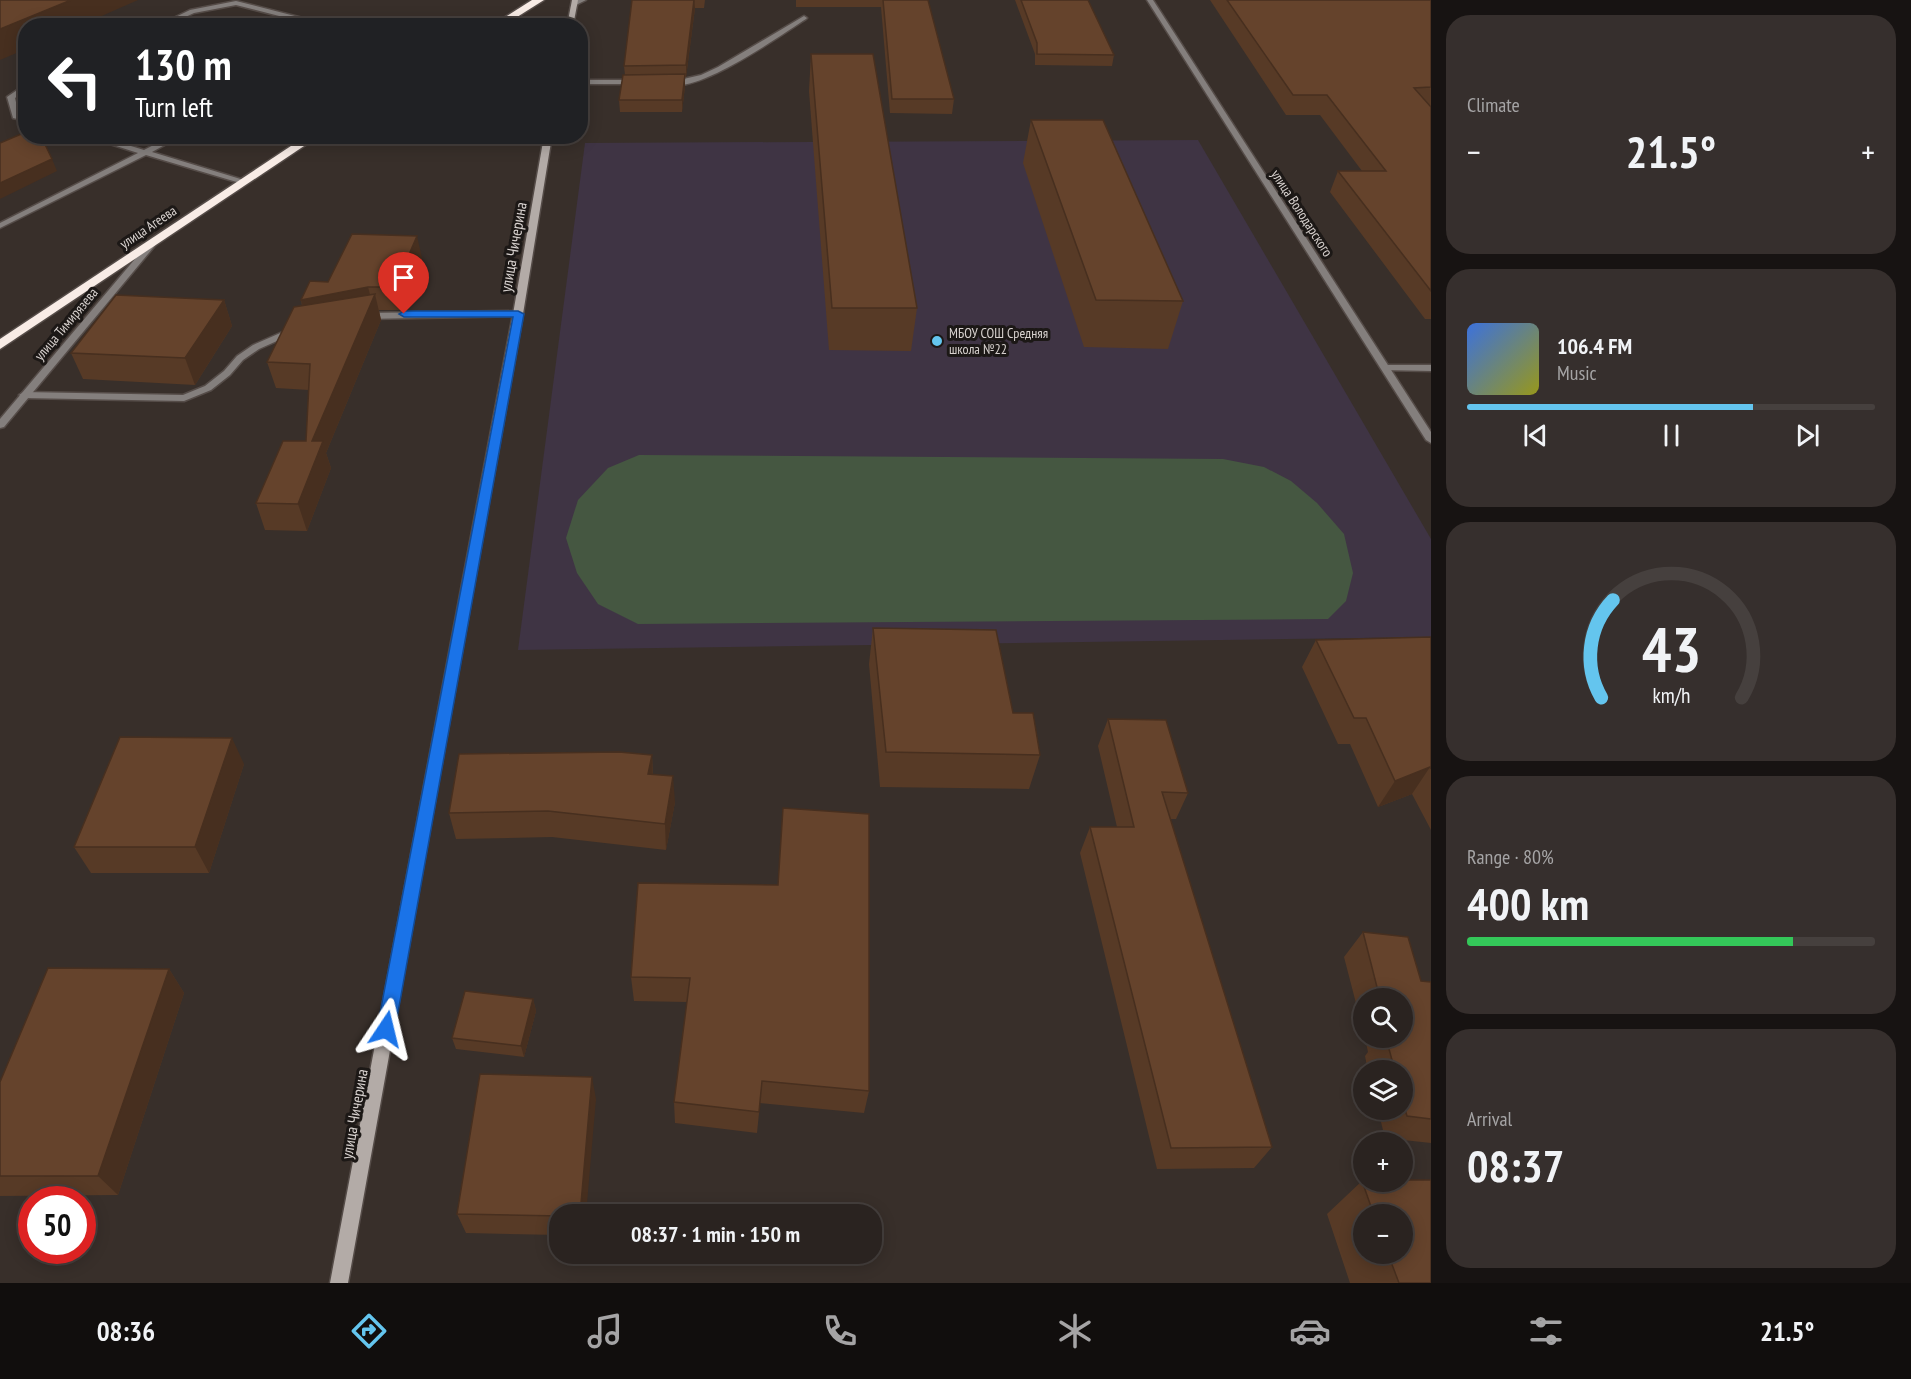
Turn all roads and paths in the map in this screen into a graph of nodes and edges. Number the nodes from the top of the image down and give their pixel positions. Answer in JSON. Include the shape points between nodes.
{"nodes":[{"id":1,"x":539,"y":0,"type":"edge"},
{"id":2,"x":583,"y":0,"type":"edge"},
{"id":3,"x":1150,"y":0,"type":"edge"},
{"id":4,"x":575,"y":2,"type":"edge"},
{"id":5,"x":177,"y":18,"type":"edge"},
{"id":6,"x":296,"y":18,"type":"edge"},
{"id":7,"x":509,"y":18,"type":"edge"},
{"id":8,"x":572,"y":18,"type":"edge"},
{"id":9,"x":804,"y":18,"type":"dead end"},
{"id":10,"x":588,"y":82,"type":"edge"},
{"id":11,"x":646,"y":82,"type":"edge"},
{"id":12,"x":657,"y":83,"type":"edge"},
{"id":13,"x":18,"y":92,"type":"edge"},
{"id":14,"x":18,"y":116,"type":"edge"},
{"id":15,"x":115,"y":144,"type":"edge"},
{"id":16,"x":163,"y":144,"type":"edge"},
{"id":17,"x":301,"y":144,"type":"edge"},
{"id":18,"x":547,"y":144,"type":"edge"},
{"id":19,"x":146,"y":153,"type":"junction"},
{"id":20,"x":243,"y":181,"type":"junction"},
{"id":21,"x":0,"y":226,"type":"edge"},
{"id":22,"x":154,"y":241,"type":"junction"},
{"id":23,"x":518,"y":314,"type":"junction"},
{"id":24,"x":351,"y":318,"type":"edge"},
{"id":25,"x":301,"y":328,"type":"edge"},
{"id":26,"x":0,"y":345,"type":"edge"},
{"id":27,"x":1385,"y":368,"type":"junction"},
{"id":28,"x":1431,"y":368,"type":"edge"},
{"id":29,"x":24,"y":395,"type":"junction"},
{"id":30,"x":0,"y":425,"type":"edge"},
{"id":31,"x":1431,"y":440,"type":"edge"},
{"id":32,"x":339,"y":1283,"type":"edge"}],
"edges":[{"from":1,"to":7,"type":"highway"},
{"from":2,"to":4,"type":"street"},
{"from":3,"to":27,"type":"street","name":"улица Володарского"},
{"from":4,"to":8,"type":"main road"},
{"from":5,"to":6,"type":"street","via":[[192,11],[236,3]]},
{"from":9,"to":12,"type":"street","via":[[706,77]]},
{"from":10,"to":11,"type":"street"},
{"from":13,"to":14,"type":"street","via":[[11,97]]},
{"from":15,"to":19,"type":"street"},
{"from":16,"to":19,"type":"street"},
{"from":17,"to":20,"type":"highway","name":"улица Агеева"},
{"from":18,"to":23,"type":"main road","name":"улица Чичерина"},
{"from":19,"to":20,"type":"street"},
{"from":19,"to":21,"type":"street"},
{"from":20,"to":22,"type":"highway","name":"улица Агеева"},
{"from":22,"to":26,"type":"highway","name":"улица Агеева"},
{"from":22,"to":29,"type":"street","name":"улица Тимирязева"},
{"from":23,"to":24,"type":"street"},
{"from":23,"to":32,"type":"main road","name":"улица Чичерина"},
{"from":25,"to":29,"type":"street","via":[[256,347],[208,388],[184,398]]},
{"from":27,"to":28,"type":"street"},
{"from":27,"to":31,"type":"street","name":"улица Володарского"},
{"from":29,"to":30,"type":"street","name":"улица Тимирязева"}]}
